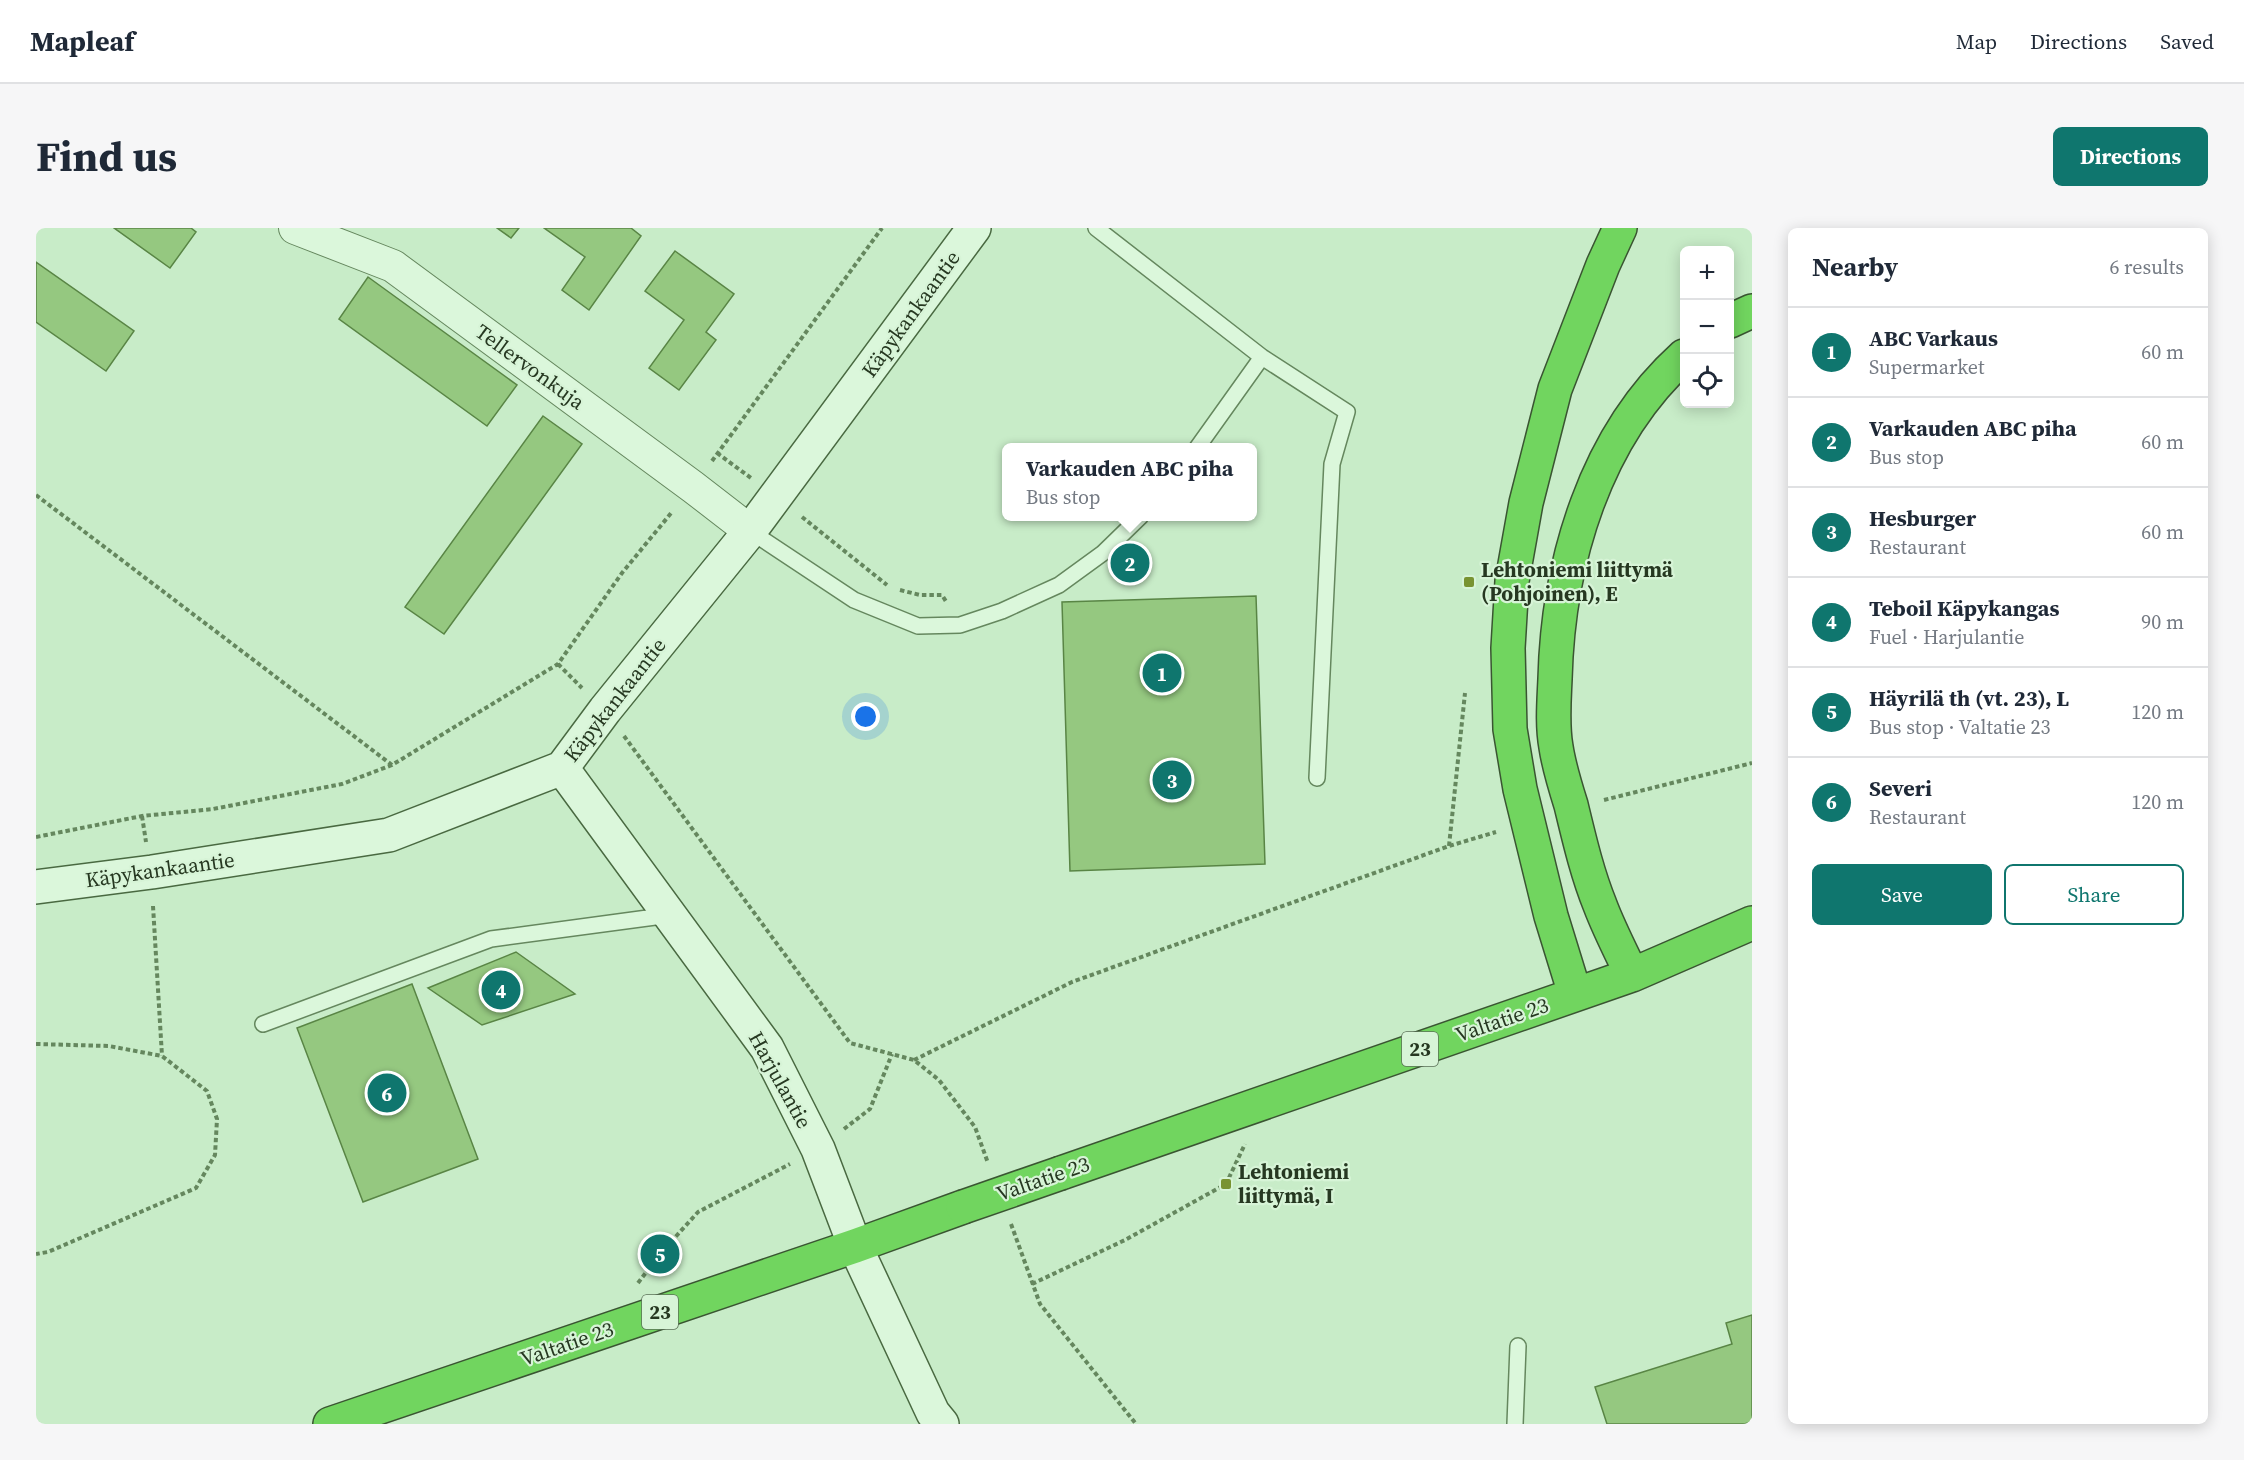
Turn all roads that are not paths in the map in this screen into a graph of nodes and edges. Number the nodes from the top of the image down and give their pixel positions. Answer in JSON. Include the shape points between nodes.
{"nodes":[{"id":1,"x":295,"y":228,"type":"edge"},
{"id":2,"x":974,"y":228,"type":"edge"},
{"id":3,"x":1096,"y":228,"type":"edge"},
{"id":4,"x":1620,"y":228,"type":"edge"},
{"id":5,"x":1752,"y":311,"type":"edge"},
{"id":6,"x":1734,"y":319,"type":"edge"},
{"id":7,"x":1262,"y":357,"type":"junction"},
{"id":8,"x":1680,"y":360,"type":"edge"},
{"id":9,"x":1200,"y":443,"type":"edge"},
{"id":10,"x":1136,"y":521,"type":"edge"},
{"id":11,"x":750,"y":531,"type":"junction"},
{"id":12,"x":562,"y":768,"type":"junction"},
{"id":13,"x":1317,"y":778,"type":"dead end"},
{"id":14,"x":36,"y":887,"type":"edge"},
{"id":15,"x":670,"y":915,"type":"junction"},
{"id":16,"x":1752,"y":923,"type":"edge"},
{"id":17,"x":1632,"y":975,"type":"junction"},
{"id":18,"x":1575,"y":994,"type":"junction"},
{"id":19,"x":263,"y":1024,"type":"dead end"},
{"id":20,"x":855,"y":1246,"type":"junction"},
{"id":21,"x":1518,"y":1346,"type":"dead end"},
{"id":22,"x":330,"y":1424,"type":"edge"},
{"id":23,"x":942,"y":1424,"type":"edge"},
{"id":24,"x":1515,"y":1424,"type":"edge"}],
"edges":[{"from":1,"to":11,"type":"street","name":"Tellervonkuja","via":[[393,267]]},
{"from":2,"to":11,"type":"street","name":"Käpykankaantie"},
{"from":3,"to":7,"type":"lane"},
{"from":4,"to":18,"type":"highway","via":[[1555,389],[1526,503],[1512,581],[1508,648],[1510,729],[1526,812]]},
{"from":5,"to":6,"type":"highway"},
{"from":7,"to":9,"type":"lane"},
{"from":7,"to":13,"type":"lane","via":[[1347,412],[1332,464]]},
{"from":8,"to":17,"type":"highway","via":[[1638,405],[1613,445],[1588,500],[1571,560],[1555,656],[1555,747],[1599,904]]},
{"from":10,"to":11,"type":"lane","via":[[1103,553],[1059,585],[1002,612],[960,624],[918,626],[854,600]]},
{"from":11,"to":12,"type":"street","name":"Käpykankaantie","via":[[604,710]]},
{"from":12,"to":14,"type":"street","name":"Käpykankaantie","via":[[389,835]]},
{"from":12,"to":15,"type":"street","name":"Harjulantie"},
{"from":15,"to":19,"type":"lane","via":[[490,939]]},
{"from":15,"to":20,"type":"street","name":"Harjulantie","via":[[767,1048],[818,1149]]},
{"from":16,"to":17,"type":"highway","name":"Valtatie 23","number":"23"},
{"from":17,"to":18,"type":"highway","name":"Valtatie 23","number":"23"},
{"from":18,"to":20,"type":"highway","name":"Valtatie 23","number":"23","bridge":true},
{"from":20,"to":22,"type":"highway","name":"Valtatie 23","number":"23"},
{"from":20,"to":23,"type":"street","name":"Harjulantie","via":[[933,1413]]},
{"from":21,"to":24,"type":"lane"}]}
